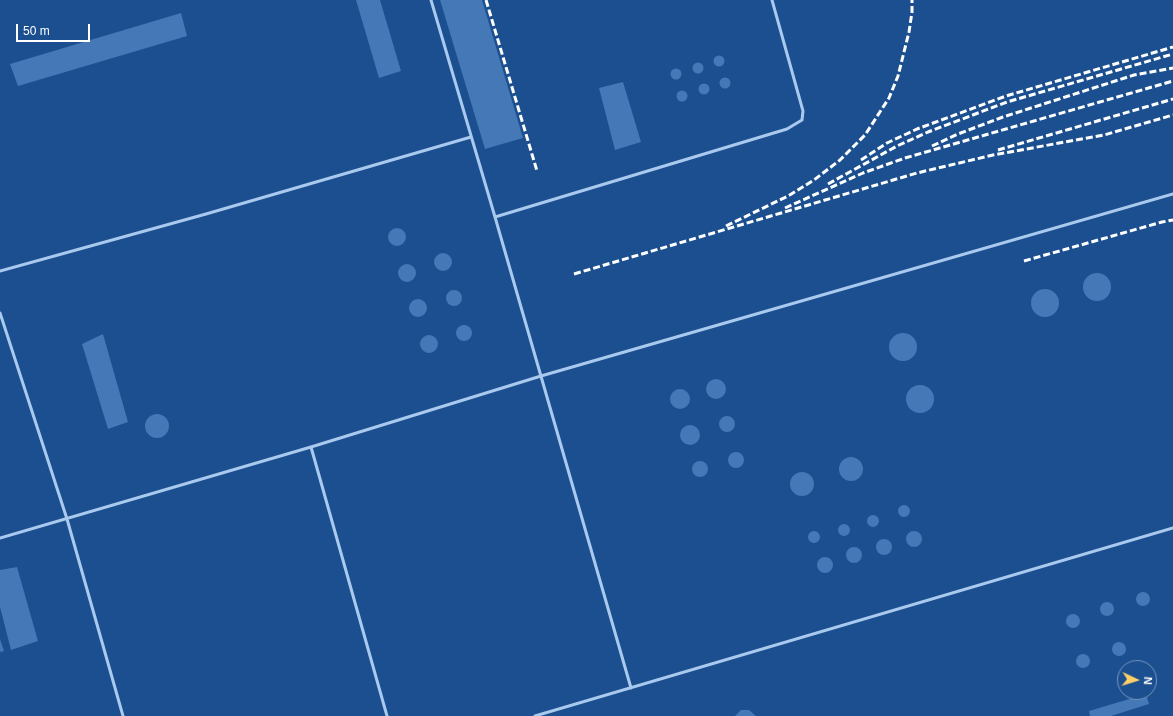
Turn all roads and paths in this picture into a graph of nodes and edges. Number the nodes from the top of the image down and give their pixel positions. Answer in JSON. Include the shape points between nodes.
{"nodes":[{"id":1,"x":431,"y":0,"type":"edge"},
{"id":2,"x":772,"y":0,"type":"edge"},
{"id":3,"x":471,"y":137,"type":"junction"},
{"id":4,"x":1173,"y":194,"type":"edge"},
{"id":5,"x":495,"y":217,"type":"junction"},
{"id":6,"x":0,"y":271,"type":"edge"},
{"id":7,"x":0,"y":313,"type":"edge"},
{"id":8,"x":541,"y":376,"type":"junction"},
{"id":9,"x":311,"y":446,"type":"junction"},
{"id":10,"x":67,"y":519,"type":"junction"},
{"id":11,"x":1173,"y":528,"type":"edge"},
{"id":12,"x":0,"y":538,"type":"edge"},
{"id":13,"x":631,"y":688,"type":"junction"},
{"id":14,"x":123,"y":716,"type":"edge"},
{"id":15,"x":387,"y":716,"type":"edge"},
{"id":16,"x":535,"y":716,"type":"edge"}],
"edges":[{"from":1,"to":3,"type":"lane"},
{"from":2,"to":5,"type":"lane","via":[[804,111],[802,120],[787,129]]},
{"from":3,"to":5,"type":"lane"},
{"from":3,"to":6,"type":"lane"},
{"from":4,"to":8,"type":"lane"},
{"from":5,"to":8,"type":"lane"},
{"from":7,"to":10,"type":"lane"},
{"from":8,"to":9,"type":"lane"},
{"from":8,"to":13,"type":"lane"},
{"from":9,"to":10,"type":"lane"},
{"from":9,"to":15,"type":"lane"},
{"from":10,"to":12,"type":"lane"},
{"from":10,"to":14,"type":"lane"},
{"from":11,"to":13,"type":"lane"},
{"from":13,"to":16,"type":"lane"}]}
